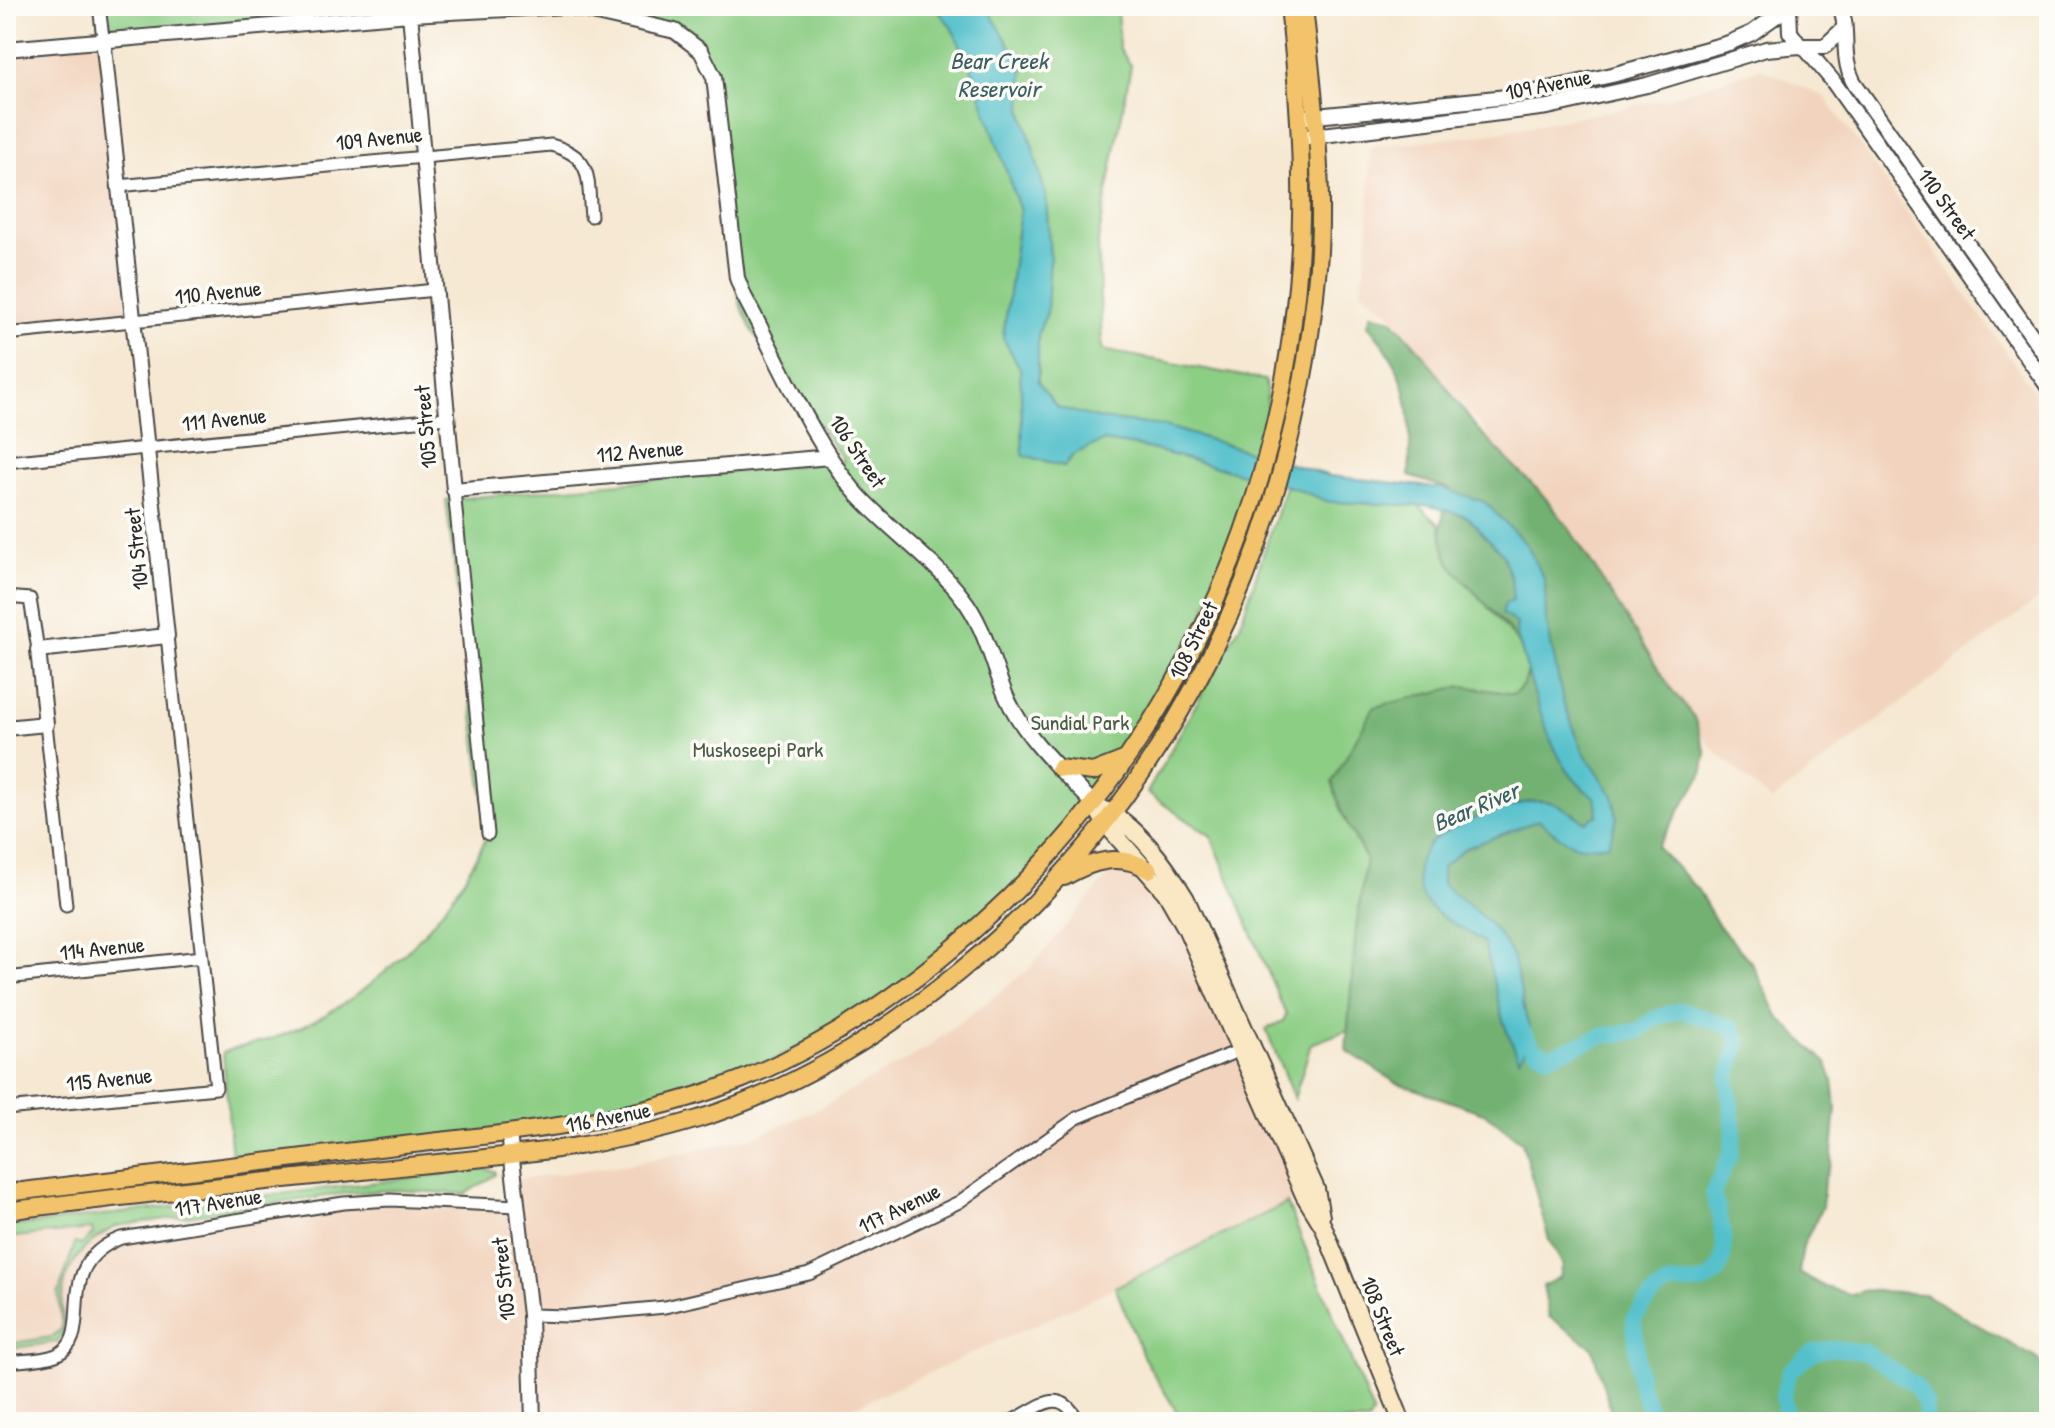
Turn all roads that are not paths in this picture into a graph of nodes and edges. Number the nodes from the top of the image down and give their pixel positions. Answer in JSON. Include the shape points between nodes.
{"nodes":[{"id":1,"x":99,"y":6,"type":"edge"},
{"id":2,"x":1289,"y":6,"type":"edge"},
{"id":3,"x":1304,"y":6,"type":"edge"},
{"id":4,"x":1789,"y":7,"type":"edge"},
{"id":5,"x":1843,"y":7,"type":"edge"},
{"id":6,"x":410,"y":14,"type":"junction"},
{"id":7,"x":1843,"y":28,"type":"junction"},
{"id":8,"x":103,"y":38,"type":"junction"},
{"id":9,"x":1803,"y":47,"type":"junction"},
{"id":10,"x":6,"y":49,"type":"edge"},
{"id":11,"x":1316,"y":116,"type":"junction"},
{"id":12,"x":1297,"y":117,"type":"junction"},
{"id":13,"x":1318,"y":136,"type":"junction"},
{"id":14,"x":1299,"y":138,"type":"junction"},
{"id":15,"x":422,"y":156,"type":"junction"},
{"id":16,"x":118,"y":186,"type":"junction"},
{"id":17,"x":591,"y":216,"type":"dead end"},
{"id":18,"x":435,"y":290,"type":"junction"},
{"id":19,"x":133,"y":321,"type":"junction"},
{"id":20,"x":6,"y":334,"type":"edge"},
{"id":21,"x":2049,"y":360,"type":"edge"},
{"id":22,"x":2049,"y":388,"type":"edge"},
{"id":23,"x":447,"y":418,"type":"junction"},
{"id":24,"x":147,"y":447,"type":"junction"},
{"id":25,"x":830,"y":457,"type":"junction"},
{"id":26,"x":6,"y":462,"type":"edge"},
{"id":27,"x":454,"y":490,"type":"junction"},
{"id":28,"x":6,"y":597,"type":"edge"},
{"id":29,"x":167,"y":636,"type":"junction"},
{"id":30,"x":38,"y":650,"type":"junction"},
{"id":31,"x":46,"y":724,"type":"junction"},
{"id":32,"x":6,"y":728,"type":"edge"},
{"id":33,"x":1131,"y":757,"type":"junction"},
{"id":34,"x":1059,"y":768,"type":"junction"},
{"id":35,"x":1094,"y":804,"type":"junction"},
{"id":36,"x":1109,"y":818,"type":"junction"},
{"id":37,"x":488,"y":834,"type":"dead end"},
{"id":38,"x":1149,"y":870,"type":"junction"},
{"id":39,"x":1052,"y":884,"type":"junction"},
{"id":40,"x":66,"y":905,"type":"dead end"},
{"id":41,"x":202,"y":957,"type":"junction"},
{"id":42,"x":6,"y":978,"type":"edge"},
{"id":43,"x":1247,"y":1047,"type":"junction"},
{"id":44,"x":216,"y":1088,"type":"joint"},
{"id":45,"x":6,"y":1109,"type":"edge"},
{"id":46,"x":509,"y":1133,"type":"junction"},
{"id":47,"x":512,"y":1155,"type":"junction"},
{"id":48,"x":6,"y":1193,"type":"edge"},
{"id":49,"x":518,"y":1206,"type":"junction"},
{"id":50,"x":6,"y":1211,"type":"edge"},
{"id":51,"x":530,"y":1315,"type":"junction"},
{"id":52,"x":6,"y":1362,"type":"edge"},
{"id":53,"x":533,"y":1422,"type":"edge"},
{"id":54,"x":1010,"y":1422,"type":"edge"},
{"id":55,"x":1079,"y":1422,"type":"edge"},
{"id":56,"x":1402,"y":1422,"type":"edge"}],
"edges":[{"from":1,"to":8,"type":"street","name":"104 Street"},
{"from":2,"to":12,"type":"main road","name":"108 Street"},
{"from":3,"to":11,"type":"main road","name":"108 Street"},
{"from":4,"to":9,"type":"street","via":[[1790,32]]},
{"from":4,"to":11,"type":"street","name":"109 Avenue","via":[[1729,43],[1574,84],[1478,101]]},
{"from":5,"to":7,"type":"street","name":"110 Street"},
{"from":6,"to":8,"type":"street"},
{"from":6,"to":15,"type":"street","name":"105 Street"},
{"from":6,"to":25,"type":"street","name":"106 Street","via":[[577,8],[675,31],[701,51],[714,77],[737,278]]},
{"from":7,"to":9,"type":"street","name":"109 Avenue","via":[[1825,46]]},
{"from":7,"to":21,"type":"street","name":"110 Street","via":[[1846,62],[1861,94]]},
{"from":8,"to":10,"type":"street"},
{"from":8,"to":16,"type":"street","name":"104 Street"},
{"from":9,"to":13,"type":"street","name":"109 Avenue","via":[[1756,51],[1647,85],[1548,107]]},
{"from":9,"to":22,"type":"street","name":"110 Street","via":[[1822,66]]},
{"from":11,"to":12,"type":"street","name":"109 Avenue"},
{"from":11,"to":13,"type":"main road","name":"108 Street"},
{"from":12,"to":14,"type":"main road","name":"108 Street"},
{"from":13,"to":14,"type":"street","name":"109 Avenue"},
{"from":13,"to":36,"type":"main road","name":"108 Street","via":[[1318,269],[1291,443],[1274,501],[1207,663],[1152,760]]},
{"from":14,"to":33,"type":"main road","name":"108 Street","via":[[1299,260],[1273,438],[1235,557],[1195,648]]},
{"from":15,"to":16,"type":"street","name":"109 Avenue"},
{"from":15,"to":17,"type":"street","name":"109 Avenue","via":[[551,145],[574,152],[585,164]]},
{"from":15,"to":18,"type":"street","name":"105 Street"},
{"from":16,"to":19,"type":"street","name":"104 Street"},
{"from":18,"to":19,"type":"street","name":"110 Avenue"},
{"from":18,"to":23,"type":"street","name":"105 Street"},
{"from":19,"to":20,"type":"street","name":"110 Avenue"},
{"from":19,"to":24,"type":"street","name":"104 Street"},
{"from":23,"to":24,"type":"street","name":"111 Avenue"},
{"from":23,"to":27,"type":"street","name":"105 Street"},
{"from":24,"to":26,"type":"street","name":"111 Avenue"},
{"from":24,"to":29,"type":"street","name":"104 Street"},
{"from":25,"to":27,"type":"street","name":"112 Avenue"},
{"from":25,"to":34,"type":"street","name":"106 Street","via":[[857,494],[964,599],[989,646],[1007,698]]},
{"from":27,"to":37,"type":"street","name":"105 Street"},
{"from":28,"to":30,"type":"street","via":[[30,599]]},
{"from":29,"to":30,"type":"street"},
{"from":29,"to":41,"type":"street","name":"104 Street"},
{"from":30,"to":31,"type":"street"},
{"from":31,"to":32,"type":"street"},
{"from":31,"to":40,"type":"street"},
{"from":33,"to":34,"type":"main road","via":[[1093,772]]},
{"from":33,"to":35,"type":"main road","name":"108 Street"},
{"from":34,"to":35,"type":"street","name":"106 Street"},
{"from":35,"to":36,"type":"main road"},
{"from":35,"to":46,"type":"main road","name":"116 Avenue","via":[[1023,885],[967,937],[881,1004],[818,1044],[754,1075],[683,1100]]},
{"from":36,"to":38,"type":"main road","name":"108 Street"},
{"from":36,"to":39,"type":"main road","name":"116 Avenue"},
{"from":36,"to":43,"type":"main road","name":"108 Street","via":[[1165,865],[1186,899]]},
{"from":38,"to":39,"type":"main road","via":[[1122,860],[1101,860]]},
{"from":38,"to":43,"type":"main road","name":"108 Street","via":[[1186,928]]},
{"from":39,"to":47,"type":"main road","name":"116 Avenue","via":[[998,938],[913,1008],[798,1078],[669,1127]]},
{"from":41,"to":42,"type":"street","name":"114 Avenue"},
{"from":41,"to":44,"type":"street","name":"104 Street"},
{"from":43,"to":51,"type":"street","name":"117 Avenue","via":[[1077,1118],[959,1202],[809,1274],[665,1307]]},
{"from":43,"to":56,"type":"main road","name":"108 Street"},
{"from":44,"to":45,"type":"street","name":"115 Avenue"},
{"from":46,"to":47,"type":"street","name":"105 Street"},
{"from":46,"to":48,"type":"main road","name":"116 Avenue"},
{"from":47,"to":49,"type":"street","name":"105 Street"},
{"from":47,"to":50,"type":"main road","name":"116 Avenue"},
{"from":49,"to":51,"type":"street","name":"105 Street"},
{"from":49,"to":52,"type":"street","name":"117 Avenue","via":[[344,1203],[121,1238],[99,1249],[81,1275],[75,1301],[77,1330],[68,1347],[47,1357]]},
{"from":51,"to":53,"type":"street","name":"105 Street"},
{"from":54,"to":55,"type":"street","via":[[1054,1401],[1069,1403]]}]}
